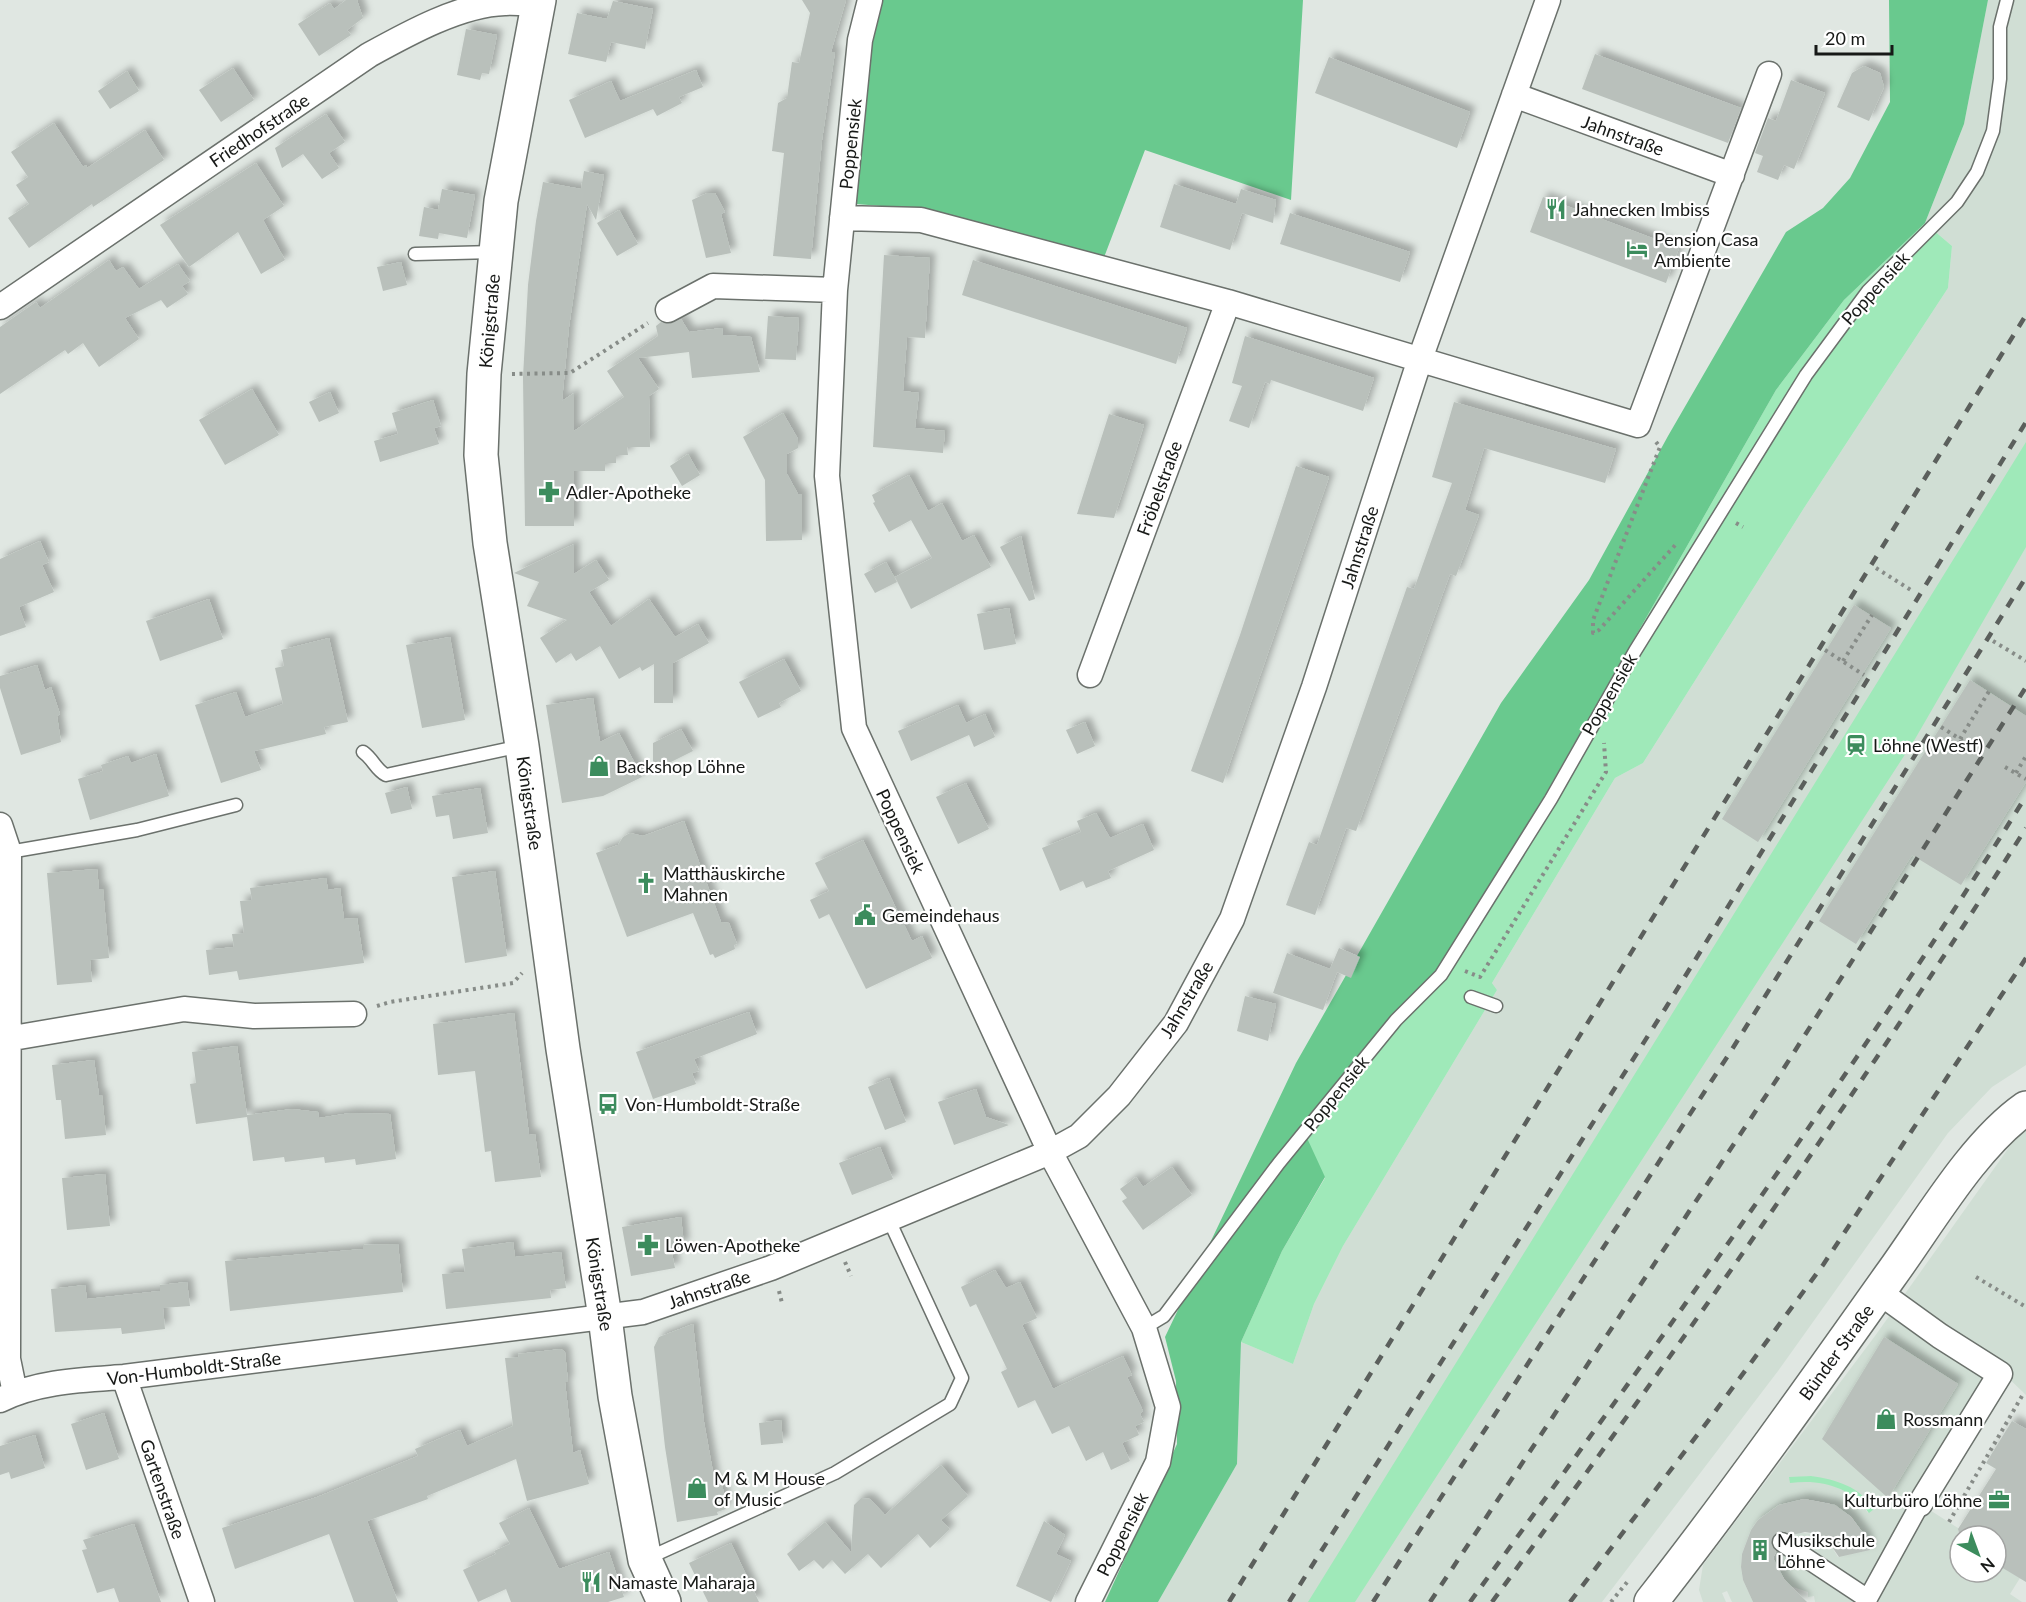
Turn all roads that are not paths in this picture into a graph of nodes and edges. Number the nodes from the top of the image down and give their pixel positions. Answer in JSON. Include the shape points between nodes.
{"nodes":[{"id":1,"x":870,"y":0,"type":"edge"},
{"id":2,"x":1548,"y":0,"type":"edge"},
{"id":3,"x":2007,"y":0,"type":"edge"},
{"id":4,"x":538,"y":2,"type":"edge"},
{"id":5,"x":1769,"y":74,"type":"dead end"},
{"id":6,"x":1514,"y":95,"type":"junction"},
{"id":7,"x":1732,"y":175,"type":"junction"},
{"id":8,"x":842,"y":218,"type":"junction"},
{"id":9,"x":495,"y":252,"type":"junction"},
{"id":10,"x":416,"y":254,"type":"dead end"},
{"id":11,"x":835,"y":290,"type":"junction"},
{"id":12,"x":1228,"y":302,"type":"junction"},
{"id":13,"x":0,"y":306,"type":"edge"},
{"id":14,"x":668,"y":310,"type":"road end"},
{"id":15,"x":1420,"y":358,"type":"junction"},
{"id":16,"x":1090,"y":675,"type":"dead end"},
{"id":17,"x":522,"y":746,"type":"junction"},
{"id":18,"x":363,"y":752,"type":"dead end"},
{"id":19,"x":236,"y":805,"type":"dead end"},
{"id":20,"x":0,"y":825,"type":"edge"},
{"id":21,"x":9,"y":852,"type":"junction"},
{"id":22,"x":1471,"y":997,"type":"dead end"},
{"id":23,"x":1496,"y":1006,"type":"dead end"},
{"id":24,"x":354,"y":1014,"type":"road end"},
{"id":25,"x":7,"y":1039,"type":"junction"},
{"id":26,"x":2026,"y":1108,"type":"edge"},
{"id":27,"x":1050,"y":1152,"type":"junction"},
{"id":28,"x":889,"y":1220,"type":"junction"},
{"id":29,"x":1879,"y":1292,"type":"junction"},
{"id":30,"x":605,"y":1317,"type":"junction"},
{"id":31,"x":1144,"y":1328,"type":"junction"},
{"id":32,"x":124,"y":1377,"type":"junction"},
{"id":33,"x":8,"y":1396,"type":"edge"},
{"id":34,"x":1920,"y":1504,"type":"joint"},
{"id":35,"x":1782,"y":1542,"type":"dead end"},
{"id":36,"x":645,"y":1560,"type":"junction"},
{"id":37,"x":1662,"y":1598,"type":"edge"},
{"id":38,"x":1867,"y":1600,"type":"edge"},
{"id":39,"x":202,"y":1602,"type":"edge"},
{"id":40,"x":664,"y":1602,"type":"edge"},
{"id":41,"x":1088,"y":1602,"type":"edge"}],
"edges":[{"from":1,"to":8,"type":"street","name":"Poppensiek","via":[[860,40]]},
{"from":2,"to":6,"type":"street","name":"Jahnstraße"},
{"from":3,"to":31,"type":"lane","name":"Poppensiek","via":[[2000,27],[2000,80],[1993,131],[1977,172],[1957,202],[1868,291],[1806,375],[1441,975],[1381,1038],[1279,1163],[1164,1316]]},
{"from":4,"to":9,"type":"main road","name":"Königstraße"},
{"from":4,"to":13,"type":"street","name":"Friedhofstraße","via":[[503,2],[468,10],[410,33]]},
{"from":5,"to":7,"type":"street"},
{"from":6,"to":7,"type":"street","name":"Jahnstraße"},
{"from":6,"to":15,"type":"street","name":"Jahnstraße"},
{"from":7,"to":15,"type":"street","via":[[1638,425]]},
{"from":8,"to":11,"type":"street","name":"Poppensiek"},
{"from":8,"to":12,"type":"street","via":[[921,220]]},
{"from":9,"to":10,"type":"lane"},
{"from":9,"to":17,"type":"main road","name":"Königstraße","via":[[481,455],[490,543]]},
{"from":11,"to":14,"type":"street","via":[[713,286]]},
{"from":11,"to":27,"type":"street","name":"Poppensiek","via":[[827,476],[854,728]]},
{"from":12,"to":15,"type":"street"},
{"from":12,"to":16,"type":"street","name":"Fröbelstraße"},
{"from":15,"to":27,"type":"street","name":"Jahnstraße","via":[[1314,687],[1232,919],[1176,1023],[1119,1096],[1079,1136]]},
{"from":17,"to":18,"type":"lane","via":[[386,775]]},
{"from":17,"to":30,"type":"main road","name":"Königstraße","via":[[563,1049]]},
{"from":19,"to":21,"type":"lane","via":[[136,830]]},
{"from":20,"to":21,"type":"street"},
{"from":21,"to":25,"type":"street"},
{"from":22,"to":23,"type":"lane"},
{"from":24,"to":25,"type":"street","via":[[254,1016],[184,1009]]},
{"from":25,"to":33,"type":"street"},
{"from":26,"to":29,"type":"main road","name":"Bünder Straße","via":[[1991,1138]]},
{"from":27,"to":28,"type":"street","name":"Jahnstraße"},
{"from":27,"to":31,"type":"street","name":"Poppensiek"},
{"from":28,"to":30,"type":"street","name":"Jahnstraße","via":[[771,1268],[643,1312]]},
{"from":28,"to":36,"type":"lane","via":[[962,1378],[950,1404],[835,1473]]},
{"from":29,"to":34,"type":"street","via":[[2000,1374]]},
{"from":29,"to":37,"type":"main road","name":"Bünder Straße"},
{"from":30,"to":32,"type":"street","name":"Von-Humboldt-Straße"},
{"from":30,"to":36,"type":"main road","name":"Königstraße"},
{"from":31,"to":41,"type":"street","name":"Poppensiek","via":[[1168,1407],[1158,1462]]},
{"from":32,"to":33,"type":"street","name":"Von-Humboldt-Straße","via":[[58,1382]]},
{"from":32,"to":39,"type":"street","name":"Gartenstraße"},
{"from":34,"to":38,"type":"street"},
{"from":35,"to":38,"type":"street"},
{"from":36,"to":40,"type":"main road","name":"Königstraße"}]}
